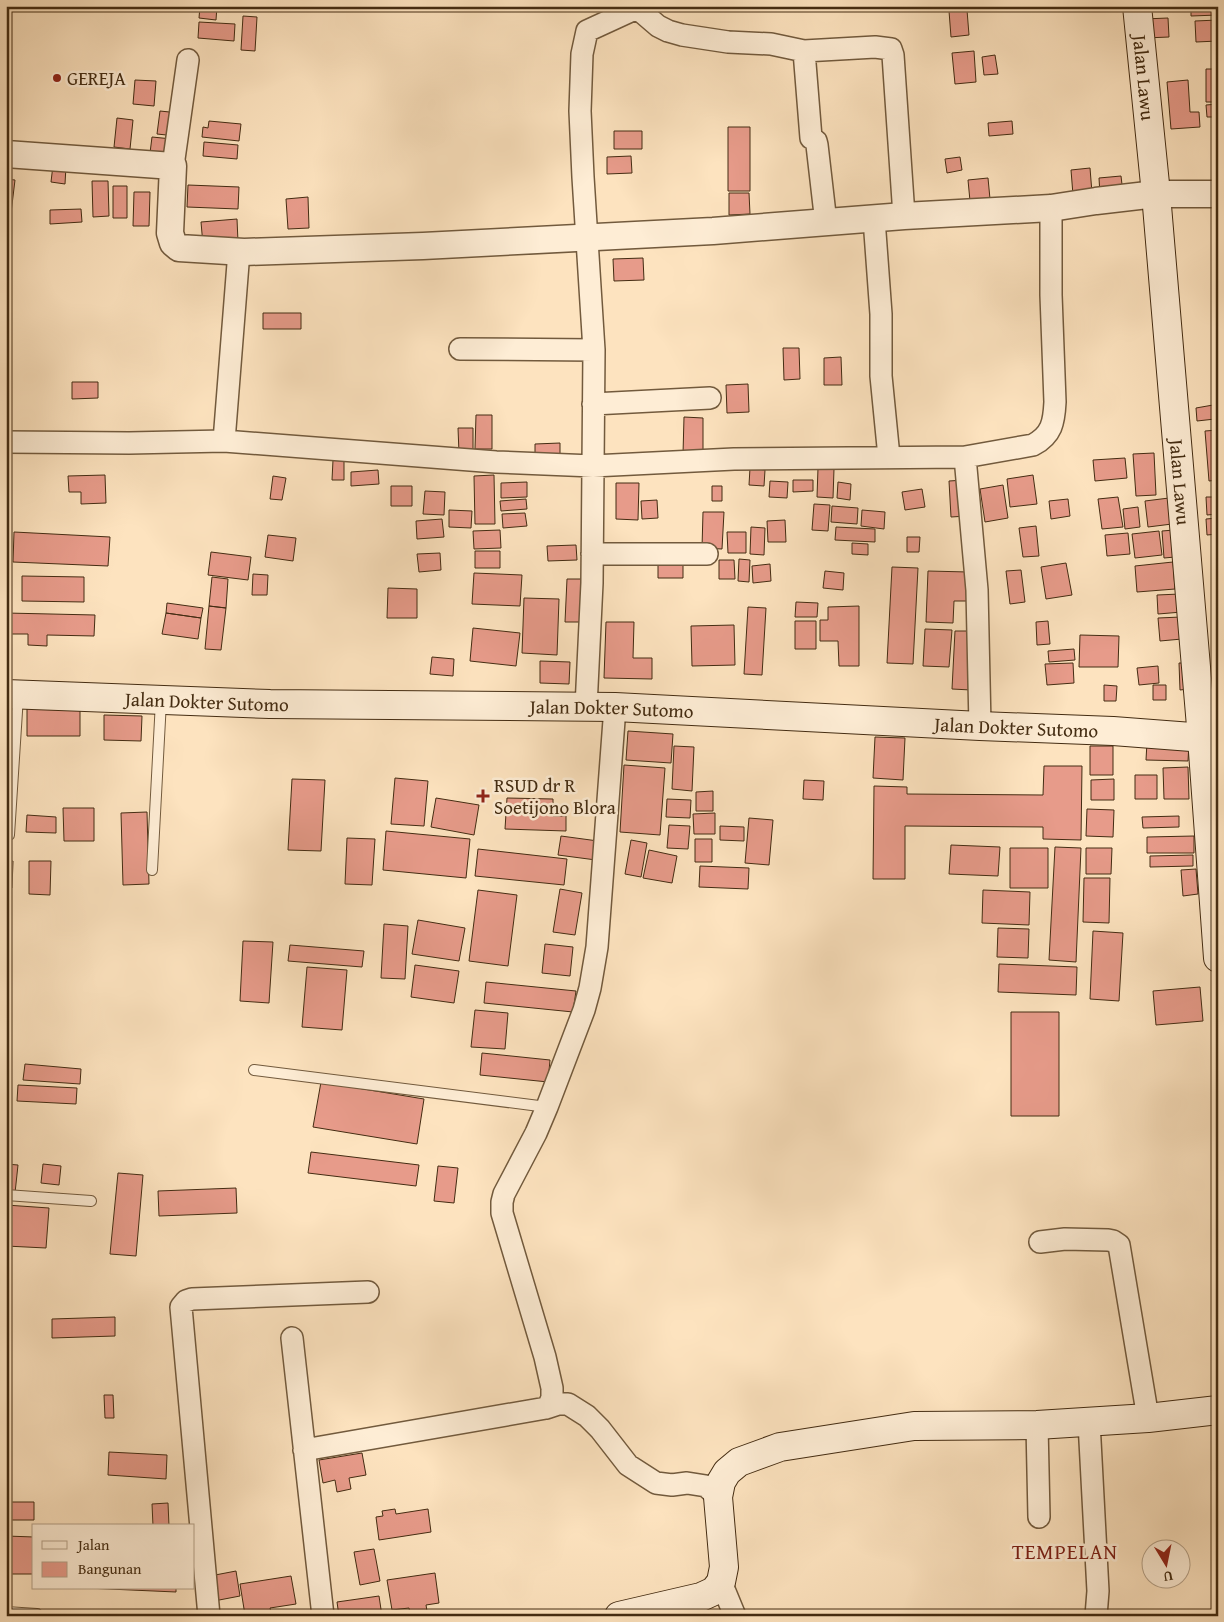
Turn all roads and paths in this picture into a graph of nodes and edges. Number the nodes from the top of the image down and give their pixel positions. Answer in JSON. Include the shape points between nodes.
{"nodes":[{"id":1,"x":1138,"y":6,"type":"edge"},
{"id":2,"x":638,"y":7,"type":"edge"},
{"id":3,"x":804,"y":51,"type":"junction"},
{"id":4,"x":188,"y":60,"type":"dead end"},
{"id":5,"x":6,"y":154,"type":"edge"},
{"id":6,"x":173,"y":166,"type":"junction"},
{"id":7,"x":1156,"y":194,"type":"junction"},
{"id":8,"x":1218,"y":194,"type":"edge"},
{"id":9,"x":1057,"y":207,"type":"junction"},
{"id":10,"x":904,"y":216,"type":"junction"},
{"id":11,"x":874,"y":219,"type":"junction"},
{"id":12,"x":826,"y":223,"type":"junction"},
{"id":13,"x":587,"y":237,"type":"junction"},
{"id":14,"x":239,"y":252,"type":"junction"},
{"id":15,"x":460,"y":348,"type":"dead end"},
{"id":16,"x":594,"y":350,"type":"junction"},
{"id":17,"x":710,"y":398,"type":"dead end"},
{"id":18,"x":593,"y":404,"type":"junction"},
{"id":19,"x":224,"y":441,"type":"junction"},
{"id":20,"x":6,"y":442,"type":"edge"},
{"id":21,"x":889,"y":457,"type":"junction"},
{"id":22,"x":965,"y":457,"type":"junction"},
{"id":23,"x":593,"y":466,"type":"junction"},
{"id":24,"x":592,"y":554,"type":"junction"},
{"id":25,"x":707,"y":554,"type":"dead end"},
{"id":26,"x":12,"y":694,"type":"edge"},
{"id":27,"x":162,"y":700,"type":"junction"},
{"id":28,"x":586,"y":707,"type":"junction"},
{"id":29,"x":615,"y":707,"type":"junction"},
{"id":30,"x":980,"y":726,"type":"junction"},
{"id":31,"x":1210,"y":738,"type":"edge"},
{"id":32,"x":9,"y":835,"type":"dead end"},
{"id":33,"x":152,"y":870,"type":"dead end"},
{"id":34,"x":1218,"y":958,"type":"edge"},
{"id":35,"x":254,"y":1070,"type":"dead end"},
{"id":36,"x":547,"y":1107,"type":"junction"},
{"id":37,"x":6,"y":1194,"type":"edge"},
{"id":38,"x":91,"y":1201,"type":"dead end"},
{"id":39,"x":1040,"y":1242,"type":"dead end"},
{"id":40,"x":368,"y":1292,"type":"dead end"},
{"id":41,"x":292,"y":1338,"type":"dead end"},
{"id":42,"x":546,"y":1408,"type":"junction"},
{"id":43,"x":1218,"y":1410,"type":"edge"},
{"id":44,"x":1148,"y":1418,"type":"junction"},
{"id":45,"x":1089,"y":1422,"type":"junction"},
{"id":46,"x":1037,"y":1425,"type":"junction"},
{"id":47,"x":304,"y":1450,"type":"junction"},
{"id":48,"x":718,"y":1497,"type":"junction"},
{"id":49,"x":1040,"y":1518,"type":"dead end"},
{"id":50,"x":721,"y":1582,"type":"junction"},
{"id":51,"x":6,"y":1612,"type":"edge"},
{"id":52,"x":37,"y":1614,"type":"dead end"},
{"id":53,"x":209,"y":1616,"type":"edge"},
{"id":54,"x":323,"y":1616,"type":"edge"},
{"id":55,"x":619,"y":1616,"type":"edge"},
{"id":56,"x":735,"y":1616,"type":"edge"},
{"id":57,"x":1096,"y":1616,"type":"edge"}],
"edges":[{"from":1,"to":7,"type":"main road","name":"Jalan Lawu"},
{"from":2,"to":3,"type":"street","via":[[658,26],[682,35],[770,44]]},
{"from":2,"to":13,"type":"street","via":[[587,32],[583,42],[580,111]]},
{"from":3,"to":10,"type":"street","via":[[891,49]]},
{"from":3,"to":12,"type":"street","via":[[811,138],[816,142],[819,154]]},
{"from":4,"to":6,"type":"street"},
{"from":5,"to":6,"type":"street"},
{"from":6,"to":14,"type":"street","via":[[170,233],[173,242],[179,248]]},
{"from":7,"to":8,"type":"street"},
{"from":7,"to":9,"type":"street"},
{"from":7,"to":31,"type":"main road","name":"Jalan Lawu"},
{"from":9,"to":10,"type":"street"},
{"from":9,"to":22,"type":"street","via":[[1051,295],[1055,402],[1052,424],[1042,440],[1033,445]]},
{"from":10,"to":11,"type":"street"},
{"from":11,"to":12,"type":"street"},
{"from":11,"to":21,"type":"street","via":[[881,314],[881,376]]},
{"from":12,"to":13,"type":"street"},
{"from":13,"to":14,"type":"street"},
{"from":13,"to":16,"type":"street"},
{"from":14,"to":19,"type":"street"},
{"from":15,"to":16,"type":"street"},
{"from":16,"to":18,"type":"street"},
{"from":17,"to":18,"type":"street"},
{"from":18,"to":23,"type":"street"},
{"from":19,"to":20,"type":"street"},
{"from":19,"to":23,"type":"street","via":[[496,462]]},
{"from":21,"to":22,"type":"street"},
{"from":21,"to":23,"type":"street","via":[[734,458]]},
{"from":22,"to":30,"type":"street","via":[[977,590]]},
{"from":23,"to":24,"type":"street"},
{"from":24,"to":25,"type":"street"},
{"from":24,"to":28,"type":"street"},
{"from":26,"to":27,"type":"main road","name":"Jalan Dokter Sutomo"},
{"from":26,"to":32,"type":"lane"},
{"from":27,"to":28,"type":"main road","name":"Jalan Dokter Sutomo"},
{"from":27,"to":33,"type":"lane"},
{"from":28,"to":29,"type":"main road","name":"Jalan Dokter Sutomo"},
{"from":29,"to":30,"type":"main road","name":"Jalan Dokter Sutomo"},
{"from":29,"to":36,"type":"street","via":[[597,947],[584,1010]]},
{"from":30,"to":31,"type":"main road","name":"Jalan Dokter Sutomo","via":[[1113,730]]},
{"from":31,"to":34,"type":"main road","name":"Jalan Lawu"},
{"from":35,"to":36,"type":"lane"},
{"from":36,"to":42,"type":"street","via":[[502,1202],[502,1213],[552,1388],[552,1398]]},
{"from":37,"to":38,"type":"lane"},
{"from":39,"to":44,"type":"street","via":[[1108,1240],[1118,1245]]},
{"from":40,"to":53,"type":"street","via":[[192,1299],[181,1307]]},
{"from":41,"to":47,"type":"street"},
{"from":42,"to":47,"type":"street"},
{"from":42,"to":48,"type":"street","via":[[568,1404],[587,1416],[628,1465],[656,1483],[706,1486]]},
{"from":43,"to":44,"type":"main road"},
{"from":44,"to":45,"type":"main road"},
{"from":45,"to":46,"type":"main road"},
{"from":45,"to":57,"type":"street","via":[[1098,1591]]},
{"from":46,"to":48,"type":"main road","via":[[914,1426],[780,1448],[739,1462],[727,1472]]},
{"from":46,"to":49,"type":"street"},
{"from":47,"to":54,"type":"street"},
{"from":48,"to":50,"type":"main road","via":[[724,1568]]},
{"from":50,"to":55,"type":"main road","via":[[714,1591],[701,1597]]},
{"from":50,"to":56,"type":"street"},
{"from":51,"to":52,"type":"lane"}]}
